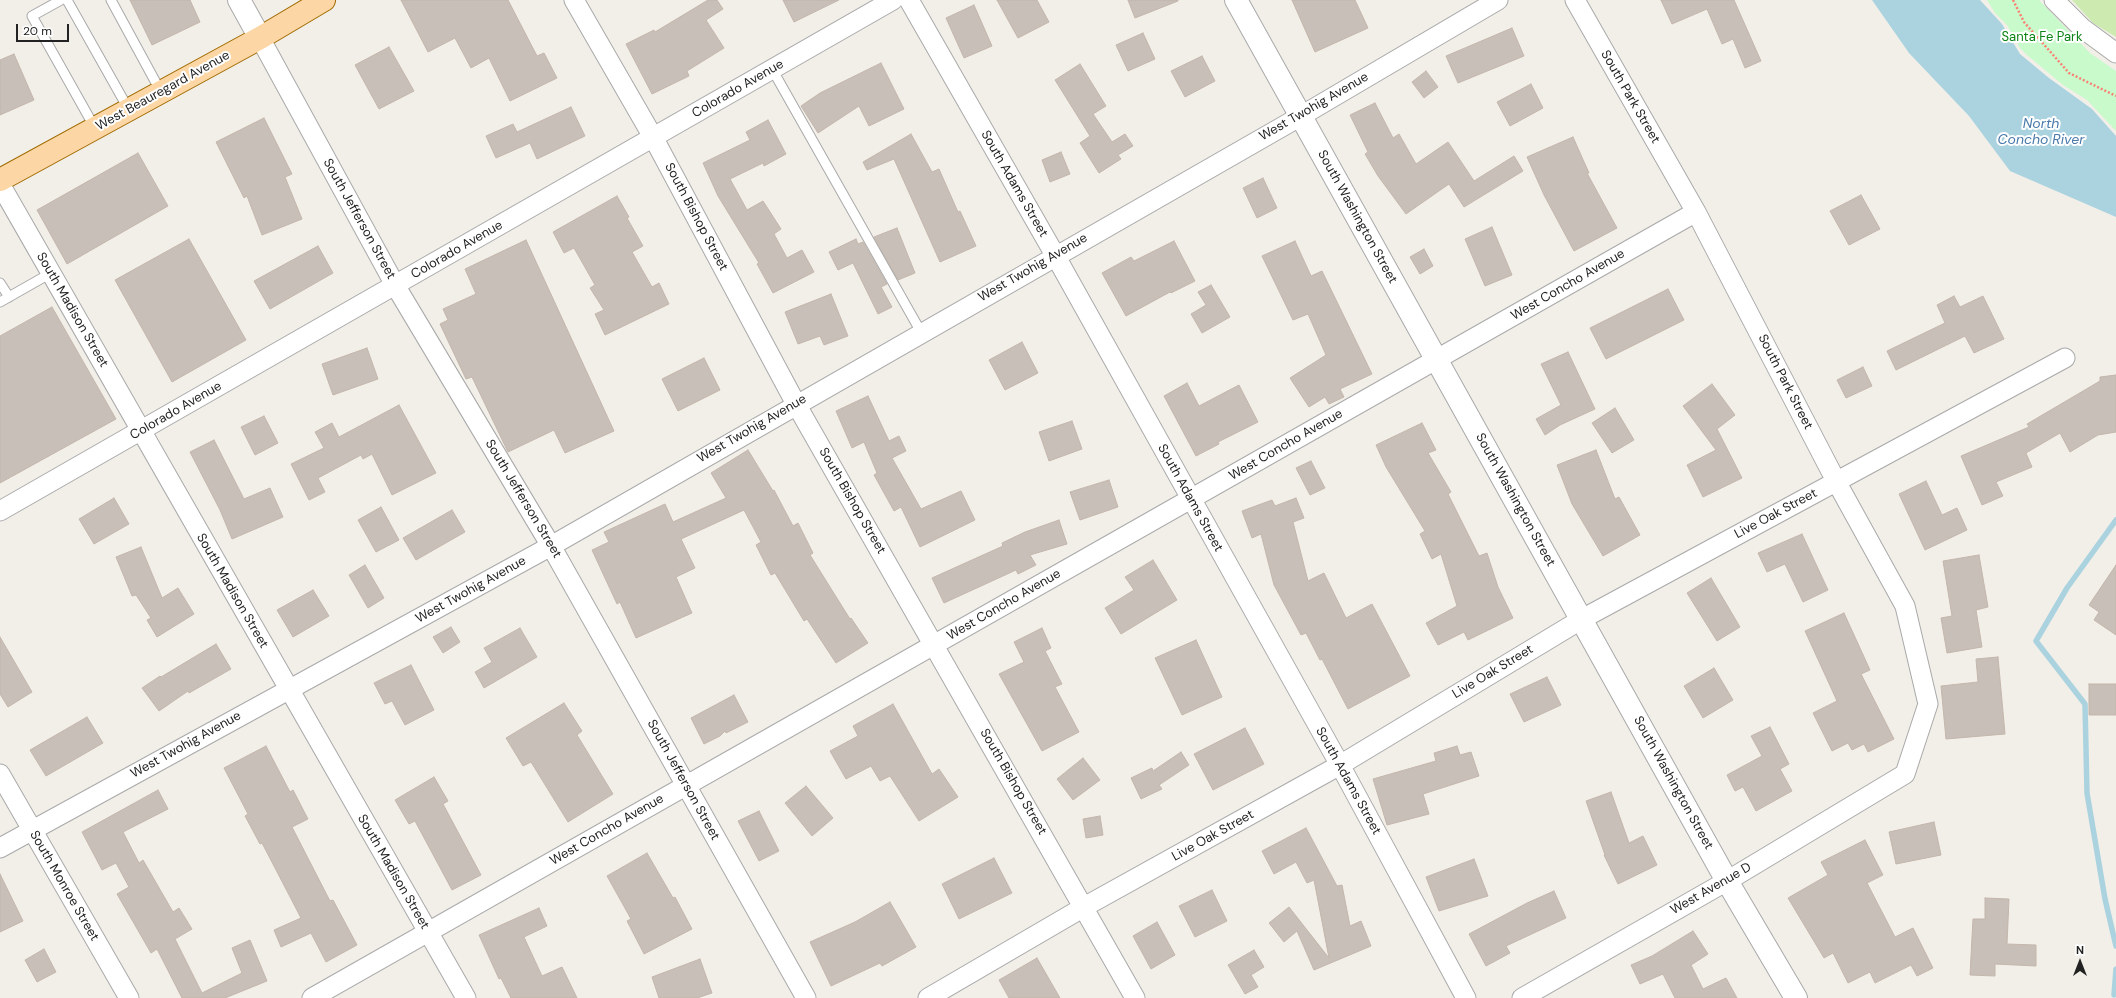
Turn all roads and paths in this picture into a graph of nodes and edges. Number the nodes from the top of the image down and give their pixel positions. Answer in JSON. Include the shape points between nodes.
{"nodes":[{"id":1,"x":61,"y":0,"type":"edge"},
{"id":2,"x":66,"y":0,"type":"edge"},
{"id":3,"x":111,"y":0,"type":"edge"},
{"id":4,"x":239,"y":0,"type":"edge"},
{"id":5,"x":324,"y":0,"type":"edge"},
{"id":6,"x":574,"y":0,"type":"edge"},
{"id":7,"x":892,"y":0,"type":"edge"},
{"id":8,"x":909,"y":0,"type":"edge"},
{"id":9,"x":1236,"y":0,"type":"edge"},
{"id":10,"x":1498,"y":0,"type":"edge"},
{"id":11,"x":1574,"y":0,"type":"edge"},
{"id":12,"x":2013,"y":0,"type":"edge"},
{"id":13,"x":2054,"y":0,"type":"edge"},
{"id":14,"x":260,"y":38,"type":"junction"},
{"id":15,"x":2116,"y":53,"type":"edge"},
{"id":16,"x":772,"y":69,"type":"junction"},
{"id":17,"x":161,"y":92,"type":"junction"},
{"id":18,"x":2116,"y":96,"type":"edge"},
{"id":19,"x":129,"y":110,"type":"junction"},
{"id":20,"x":1301,"y":116,"type":"junction"},
{"id":21,"x":94,"y":128,"type":"junction"},
{"id":22,"x":653,"y":137,"type":"junction"},
{"id":23,"x":0,"y":180,"type":"edge"},
{"id":24,"x":0,"y":184,"type":"edge"},
{"id":25,"x":1696,"y":212,"type":"junction"},
{"id":26,"x":1055,"y":255,"type":"junction"},
{"id":27,"x":51,"y":273,"type":"junction"},
{"id":28,"x":0,"y":282,"type":"edge"},
{"id":29,"x":395,"y":285,"type":"junction"},
{"id":30,"x":8,"y":297,"type":"junction"},
{"id":31,"x":0,"y":302,"type":"edge"},
{"id":32,"x":921,"y":332,"type":"junction"},
{"id":33,"x":2065,"y":358,"type":"dead end"},
{"id":34,"x":1437,"y":360,"type":"junction"},
{"id":35,"x":796,"y":404,"type":"junction"},
{"id":36,"x":141,"y":430,"type":"junction"},
{"id":37,"x":1836,"y":481,"type":"junction"},
{"id":38,"x":1191,"y":499,"type":"junction"},
{"id":39,"x":0,"y":511,"type":"edge"},
{"id":40,"x":551,"y":546,"type":"junction"},
{"id":41,"x":1582,"y":619,"type":"junction"},
{"id":42,"x":935,"y":645,"type":"junction"},
{"id":43,"x":288,"y":690,"type":"junction"},
{"id":44,"x":1340,"y":765,"type":"junction"},
{"id":45,"x":0,"y":774,"type":"edge"},
{"id":46,"x":1899,"y":778,"type":"joint"},
{"id":47,"x":686,"y":786,"type":"junction"},
{"id":48,"x":32,"y":830,"type":"junction"},
{"id":49,"x":0,"y":848,"type":"edge"},
{"id":50,"x":1727,"y":881,"type":"junction"},
{"id":51,"x":1084,"y":907,"type":"junction"},
{"id":52,"x":428,"y":932,"type":"junction"},
{"id":53,"x":129,"y":998,"type":"edge"},
{"id":54,"x":312,"y":998,"type":"edge"},
{"id":55,"x":466,"y":998,"type":"edge"},
{"id":56,"x":806,"y":998,"type":"edge"},
{"id":57,"x":928,"y":998,"type":"edge"},
{"id":58,"x":1135,"y":998,"type":"edge"},
{"id":59,"x":1466,"y":998,"type":"edge"},
{"id":60,"x":1522,"y":998,"type":"edge"},
{"id":61,"x":1796,"y":998,"type":"edge"}],
"edges":[{"from":1,"to":21,"type":"lane","via":[[32,16]]},
{"from":2,"to":19,"type":"lane"},
{"from":3,"to":17,"type":"lane"},
{"from":4,"to":14,"type":"street","name":"South Jefferson Street"},
{"from":5,"to":14,"type":"main road","name":"West Beauregard Avenue"},
{"from":6,"to":22,"type":"street","name":"South Bishop Street"},
{"from":7,"to":16,"type":"street","name":"Colorado Avenue"},
{"from":8,"to":26,"type":"street","name":"South Adams Street"},
{"from":9,"to":20,"type":"street","name":"South Washington Street"},
{"from":10,"to":20,"type":"street","name":"West Twohig Avenue"},
{"from":11,"to":25,"type":"street","name":"South Park Street"},
{"from":12,"to":18,"type":"path","via":[[2024,22],[2069,73]]},
{"from":13,"to":15,"type":"street","via":[[2082,28]]},
{"from":14,"to":17,"type":"main road","name":"West Beauregard Avenue"},
{"from":14,"to":29,"type":"street","name":"South Jefferson Street"},
{"from":16,"to":22,"type":"street","name":"Colorado Avenue"},
{"from":16,"to":32,"type":"lane"},
{"from":17,"to":19,"type":"main road","name":"West Beauregard Avenue"},
{"from":19,"to":21,"type":"main road","name":"West Beauregard Avenue"},
{"from":20,"to":26,"type":"street","name":"West Twohig Avenue"},
{"from":20,"to":34,"type":"street","name":"South Washington Street"},
{"from":21,"to":23,"type":"main road","name":"West Beauregard Avenue"},
{"from":22,"to":29,"type":"street","name":"Colorado Avenue"},
{"from":22,"to":35,"type":"street","name":"South Bishop Street"},
{"from":24,"to":27,"type":"street","name":"South Madison Street"},
{"from":25,"to":34,"type":"street","name":"West Concho Avenue"},
{"from":25,"to":37,"type":"street","name":"South Park Street"},
{"from":26,"to":32,"type":"street","name":"West Twohig Avenue"},
{"from":26,"to":38,"type":"street","name":"South Adams Street"},
{"from":27,"to":30,"type":"lane"},
{"from":27,"to":36,"type":"street","name":"South Madison Street"},
{"from":28,"to":30,"type":"lane"},
{"from":29,"to":36,"type":"street","name":"Colorado Avenue"},
{"from":29,"to":40,"type":"street","name":"South Jefferson Street"},
{"from":30,"to":31,"type":"lane"},
{"from":32,"to":35,"type":"street","name":"West Twohig Avenue"},
{"from":33,"to":37,"type":"street","name":"Live Oak Street"},
{"from":34,"to":38,"type":"street","name":"West Concho Avenue"},
{"from":34,"to":41,"type":"street","name":"South Washington Street"},
{"from":35,"to":40,"type":"street","name":"West Twohig Avenue"},
{"from":35,"to":42,"type":"street","name":"South Bishop Street"},
{"from":36,"to":39,"type":"street","name":"Colorado Avenue"},
{"from":36,"to":43,"type":"street","name":"South Madison Street"},
{"from":37,"to":41,"type":"street","name":"Live Oak Street"},
{"from":37,"to":46,"type":"street","name":"South Park Street","via":[[1905,606],[1928,704],[1906,774]]},
{"from":38,"to":42,"type":"street","name":"West Concho Avenue"},
{"from":38,"to":44,"type":"street","name":"South Adams Street"},
{"from":40,"to":43,"type":"street","name":"West Twohig Avenue"},
{"from":40,"to":47,"type":"street","name":"South Jefferson Street"},
{"from":41,"to":44,"type":"street","name":"Live Oak Street"},
{"from":41,"to":50,"type":"street","name":"South Washington Street"},
{"from":42,"to":47,"type":"street","name":"West Concho Avenue"},
{"from":42,"to":51,"type":"street","name":"South Bishop Street"},
{"from":43,"to":48,"type":"street","name":"West Twohig Avenue"},
{"from":43,"to":52,"type":"street","name":"South Madison Street"},
{"from":44,"to":51,"type":"street","name":"Live Oak Street"},
{"from":44,"to":59,"type":"street","name":"South Adams Street"},
{"from":45,"to":48,"type":"street","name":"South Monroe Street"},
{"from":46,"to":50,"type":"street","name":"West Avenue D"},
{"from":47,"to":52,"type":"street","name":"West Concho Avenue"},
{"from":47,"to":56,"type":"street","name":"South Jefferson Street"},
{"from":48,"to":49,"type":"street","name":"West Twohig Avenue"},
{"from":48,"to":53,"type":"street","name":"South Monroe Street"},
{"from":50,"to":60,"type":"street","name":"West Avenue D"},
{"from":50,"to":61,"type":"street","name":"South Washington Street"},
{"from":51,"to":57,"type":"street","name":"Live Oak Street"},
{"from":51,"to":58,"type":"street","name":"South Bishop Street"},
{"from":52,"to":54,"type":"street","name":"West Concho Avenue"},
{"from":52,"to":55,"type":"street","name":"South Madison Street"}]}
